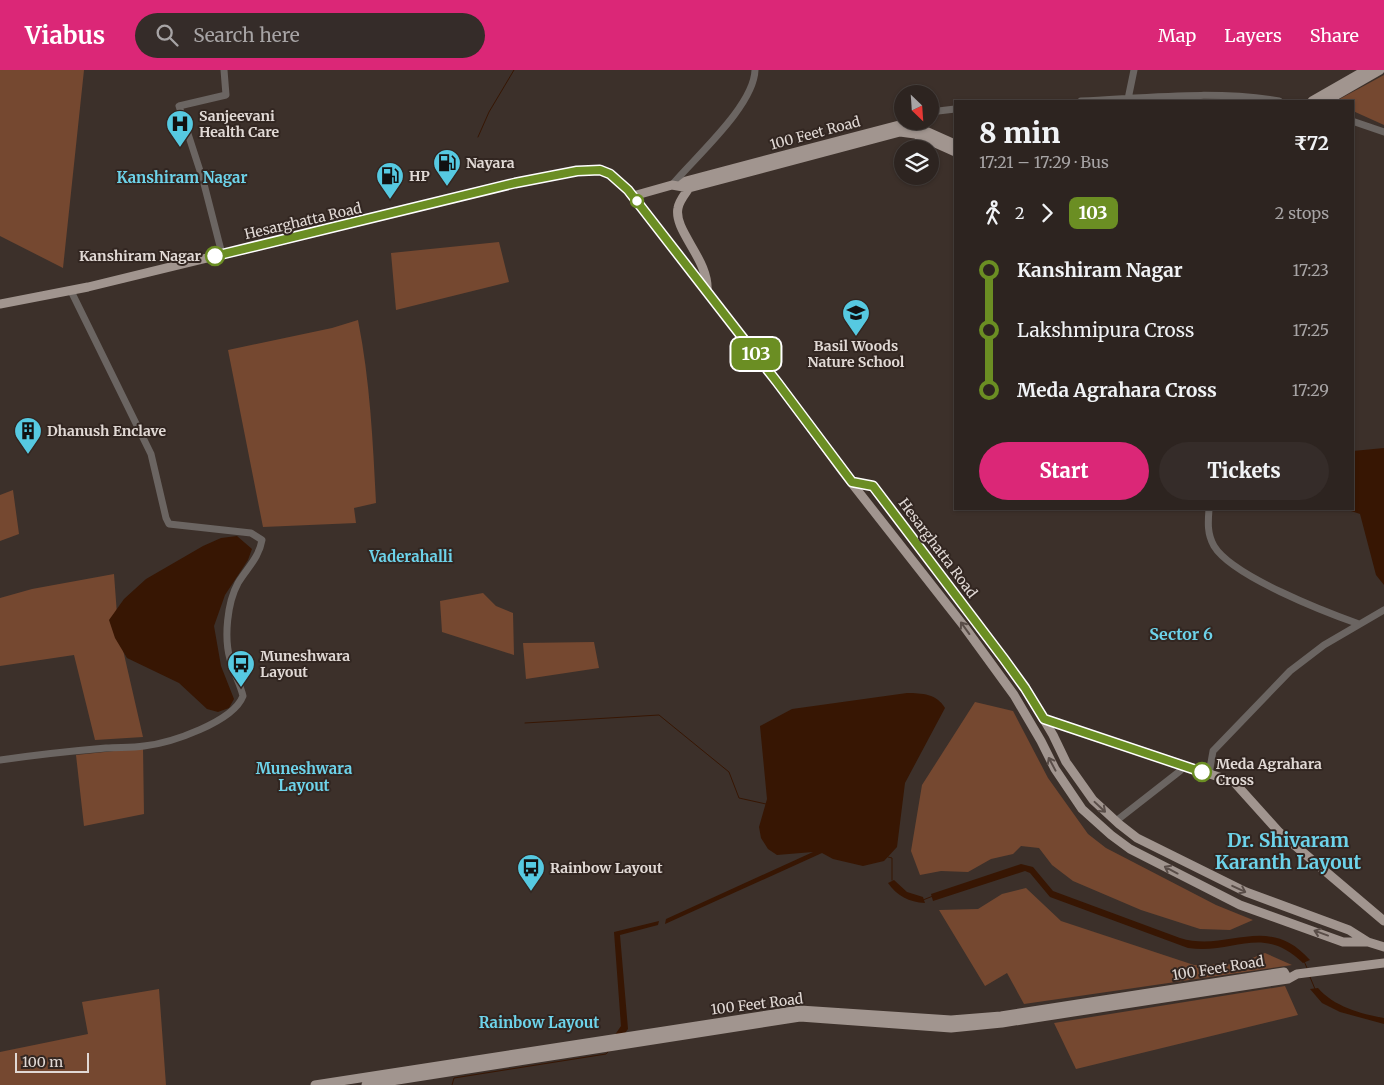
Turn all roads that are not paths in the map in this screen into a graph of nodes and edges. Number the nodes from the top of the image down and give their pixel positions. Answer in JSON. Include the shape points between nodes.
{"nodes":[{"id":1,"x":224,"y":70,"type":"edge"},
{"id":2,"x":755,"y":70,"type":"edge"},
{"id":3,"x":1134,"y":70,"type":"edge"},
{"id":4,"x":1366,"y":70,"type":"edge"},
{"id":5,"x":1380,"y":70,"type":"edge"},
{"id":6,"x":1128,"y":99,"type":"junction"},
{"id":7,"x":1105,"y":100,"type":"edge"},
{"id":8,"x":1273,"y":100,"type":"edge"},
{"id":9,"x":1314,"y":100,"type":"edge"},
{"id":10,"x":1328,"y":100,"type":"edge"},
{"id":11,"x":954,"y":109,"type":"edge"},
{"id":12,"x":939,"y":111,"type":"edge"},
{"id":13,"x":1354,"y":122,"type":"edge"},
{"id":14,"x":894,"y":128,"type":"edge"},
{"id":15,"x":908,"y":130,"type":"edge"},
{"id":16,"x":924,"y":130,"type":"edge"},
{"id":17,"x":1384,"y":132,"type":"edge"},
{"id":18,"x":954,"y":144,"type":"edge"},
{"id":19,"x":954,"y":152,"type":"edge"},
{"id":20,"x":682,"y":184,"type":"junction"},
{"id":21,"x":633,"y":196,"type":"junction"},
{"id":22,"x":222,"y":254,"type":"junction"},
{"id":23,"x":71,"y":291,"type":"junction"},
{"id":24,"x":707,"y":292,"type":"junction"},
{"id":25,"x":0,"y":304,"type":"edge"},
{"id":26,"x":852,"y":482,"type":"junction"},
{"id":27,"x":1209,"y":510,"type":"edge"},
{"id":28,"x":1384,"y":610,"type":"edge"},
{"id":29,"x":1359,"y":624,"type":"junction"},
{"id":30,"x":1044,"y":719,"type":"junction"},
{"id":31,"x":0,"y":760,"type":"edge"},
{"id":32,"x":1180,"y":770,"type":"dead end"},
{"id":33,"x":1209,"y":774,"type":"junction"},
{"id":34,"x":1116,"y":821,"type":"junction"},
{"id":35,"x":1384,"y":921,"type":"edge"},
{"id":36,"x":1368,"y":942,"type":"junction"},
{"id":37,"x":1384,"y":947,"type":"edge"},
{"id":38,"x":1384,"y":964,"type":"edge"},
{"id":39,"x":598,"y":1045,"type":"junction"},
{"id":40,"x":314,"y":1085,"type":"edge"},
{"id":41,"x":366,"y":1085,"type":"edge"}],
"edges":[{"from":1,"to":22,"type":"street","via":[[226,95],[179,106]]},
{"from":2,"to":20,"type":"street","via":[[750,91]]},
{"from":3,"to":6,"type":"street"},
{"from":4,"to":9,"type":"main road"},
{"from":5,"to":10,"type":"main road"},
{"from":6,"to":7,"type":"street"},
{"from":6,"to":8,"type":"street","via":[[1210,95]]},
{"from":11,"to":12,"type":"street"},
{"from":13,"to":17,"type":"street"},
{"from":14,"to":20,"type":"main road","name":"100 Feet Road"},
{"from":15,"to":19,"type":"main road","name":"100 Feet Road"},
{"from":16,"to":18,"type":"main road","name":"100 Feet Road"},
{"from":20,"to":21,"type":"main road","name":"100 Feet Road"},
{"from":20,"to":24,"type":"main road","via":[[677,215],[702,262],[708,282]]},
{"from":21,"to":22,"type":"main road","name":"Hesarghatta Road","via":[[620,180],[610,174],[600,170],[582,170],[515,183]]},
{"from":21,"to":24,"type":"main road","name":"Hesarghatta Road"},
{"from":22,"to":23,"type":"main road","name":"Hesarghatta Road"},
{"from":23,"to":25,"type":"main road","name":"Hesarghatta Road"},
{"from":23,"to":31,"type":"street","via":[[150,454],[168,524],[251,533],[262,540],[258,556],[234,591],[230,610],[228,649],[243,696],[240,704],[224,717],[171,740],[145,746]]},
{"from":24,"to":26,"type":"main road","name":"Hesarghatta Road"},
{"from":26,"to":30,"type":"main road","name":"Hesarghatta Road","via":[[873,486],[1025,688]]},
{"from":36,"to":26,"type":"main road","name":"Hesarghatta Road","one_way":true,"via":[[1343,942],[1240,905],[1130,849],[1110,835],[1082,809],[1054,769],[1014,695]]},
{"from":27,"to":29,"type":"street","via":[[1210,536],[1225,559],[1277,590]]},
{"from":28,"to":29,"type":"street"},
{"from":29,"to":33,"type":"street","via":[[1316,651],[1284,678],[1213,751]]},
{"from":30,"to":33,"type":"main road"},
{"from":30,"to":34,"type":"main road","name":"Hesarghatta Road","one_way":true,"via":[[1066,762],[1087,792]]},
{"from":32,"to":34,"type":"street"},
{"from":33,"to":35,"type":"main road","via":[[1234,782],[1279,832]]},
{"from":34,"to":36,"type":"main road","name":"Hesarghatta Road","one_way":true,"via":[[1138,838],[1212,876],[1349,930]]},
{"from":36,"to":37,"type":"main road"},
{"from":38,"to":39,"type":"main road","name":"100 Feet Road","via":[[1297,974],[1288,979],[1284,972],[960,1020],[800,1010]]},
{"from":39,"to":40,"type":"main road","name":"100 Feet Road"},
{"from":39,"to":41,"type":"main road","name":"100 Feet Road"}]}
